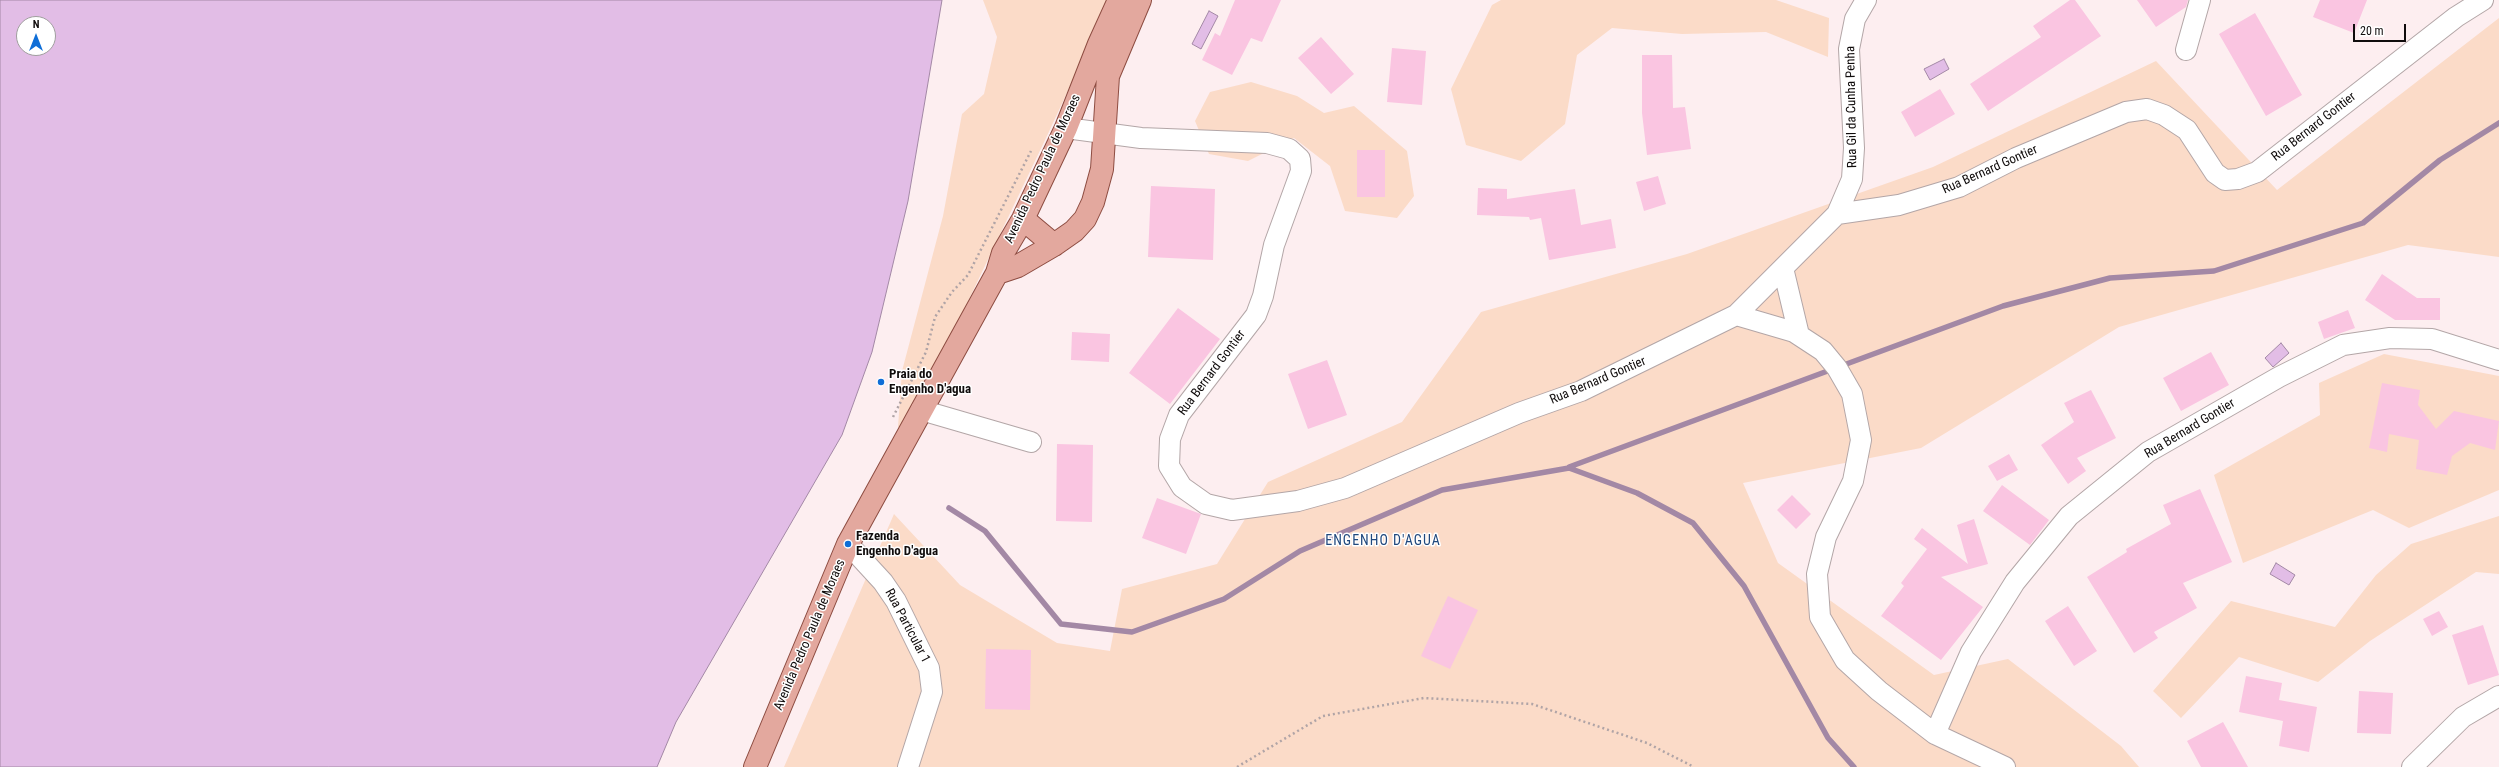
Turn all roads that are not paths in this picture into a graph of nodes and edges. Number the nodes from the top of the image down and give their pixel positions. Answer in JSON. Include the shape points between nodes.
{"nodes":[{"id":1,"x":1119,"y":0,"type":"edge"},
{"id":2,"x":1140,"y":0,"type":"edge"},
{"id":3,"x":1866,"y":0,"type":"edge"},
{"id":4,"x":2200,"y":0,"type":"edge"},
{"id":5,"x":2483,"y":0,"type":"edge"},
{"id":6,"x":2186,"y":50,"type":"dead end"},
{"id":7,"x":1066,"y":128,"type":"junction"},
{"id":8,"x":1103,"y":134,"type":"junction"},
{"id":9,"x":1837,"y":214,"type":"junction"},
{"id":10,"x":1023,"y":218,"type":"junction"},
{"id":11,"x":1054,"y":245,"type":"junction"},
{"id":12,"x":1783,"y":268,"type":"junction"},
{"id":13,"x":997,"y":273,"type":"junction"},
{"id":14,"x":1736,"y":315,"type":"junction"},
{"id":15,"x":1799,"y":335,"type":"junction"},
{"id":16,"x":2499,"y":360,"type":"edge"},
{"id":17,"x":921,"y":410,"type":"junction"},
{"id":18,"x":1031,"y":442,"type":"dead end"},
{"id":19,"x":848,"y":544,"type":"junction"},
{"id":20,"x":2499,"y":696,"type":"edge"},
{"id":21,"x":1935,"y":734,"type":"junction"},
{"id":22,"x":755,"y":767,"type":"edge"},
{"id":23,"x":908,"y":767,"type":"edge"},
{"id":24,"x":2005,"y":767,"type":"edge"},
{"id":25,"x":2412,"y":767,"type":"edge"}],
"edges":[{"from":1,"to":7,"type":"main road","name":"Avenida Pedro Paula de Moraes"},
{"from":2,"to":8,"type":"main road","name":"Avenida Pedro Paula de Moraes","via":[[1108,76]]},
{"from":3,"to":9,"type":"street","name":"Rua Gil da Cunha Penha","via":[[1855,19],[1849,49],[1854,148],[1852,179]]},
{"from":4,"to":6,"type":"street"},
{"from":5,"to":9,"type":"street","name":"Rua Bernard Gontier","via":[[2456,17],[2257,172],[2238,179],[2225,180],[2215,173],[2187,130],[2164,114],[2147,110],[2119,116],[2016,158],[1959,187],[1899,205]]},
{"from":7,"to":8,"type":"street","name":"Rua Bernard Gontier"},
{"from":7,"to":10,"type":"main road","name":"Avenida Pedro Paula de Moraes"},
{"from":8,"to":11,"type":"main road","name":"Avenida Pedro Paula de Moraes","via":[[1102,169],[1093,202],[1085,219],[1074,231]]},
{"from":8,"to":14,"type":"street","name":"Rua Bernard Gontier","via":[[1194,142],[1267,143],[1289,149],[1300,159],[1301,171],[1274,245],[1263,296],[1256,314],[1179,415],[1170,439],[1169,466],[1182,487],[1206,504],[1232,510],[1298,501],[1345,488],[1519,413],[1581,391]]},
{"from":9,"to":12,"type":"street","name":"Rua Bernard Gontier"},
{"from":10,"to":11,"type":"main road"},
{"from":10,"to":13,"type":"main road","name":"Avenida Pedro Paula de Moraes","via":[[1003,253]]},
{"from":11,"to":13,"type":"main road","name":"Avenida Pedro Paula de Moraes","via":[[1018,266]]},
{"from":12,"to":14,"type":"street","name":"Rua Bernard Gontier"},
{"from":12,"to":15,"type":"street"},
{"from":13,"to":17,"type":"main road","name":"Avenida Pedro Paula de Moraes"},
{"from":14,"to":15,"type":"street"},
{"from":15,"to":21,"type":"street","via":[[1822,351],[1838,368],[1852,394],[1861,440],[1853,481],[1826,537],[1816,574],[1820,617],[1845,660],[1879,692]]},
{"from":16,"to":21,"type":"street","name":"Rua Bernard Gontier","via":[[2432,339],[2390,338],[2343,345],[2279,377],[2148,452],[2069,516],[2015,582],[1971,652]]},
{"from":17,"to":18,"type":"street"},
{"from":17,"to":19,"type":"main road","name":"Avenida Pedro Paula de Moraes"},
{"from":19,"to":22,"type":"main road","name":"Avenida Pedro Paula de Moraes"},
{"from":19,"to":23,"type":"street","name":"Rua Particular 1","via":[[896,600],[929,668],[932,692]]},
{"from":20,"to":25,"type":"street","via":[[2463,717]]},
{"from":21,"to":24,"type":"street"}]}
